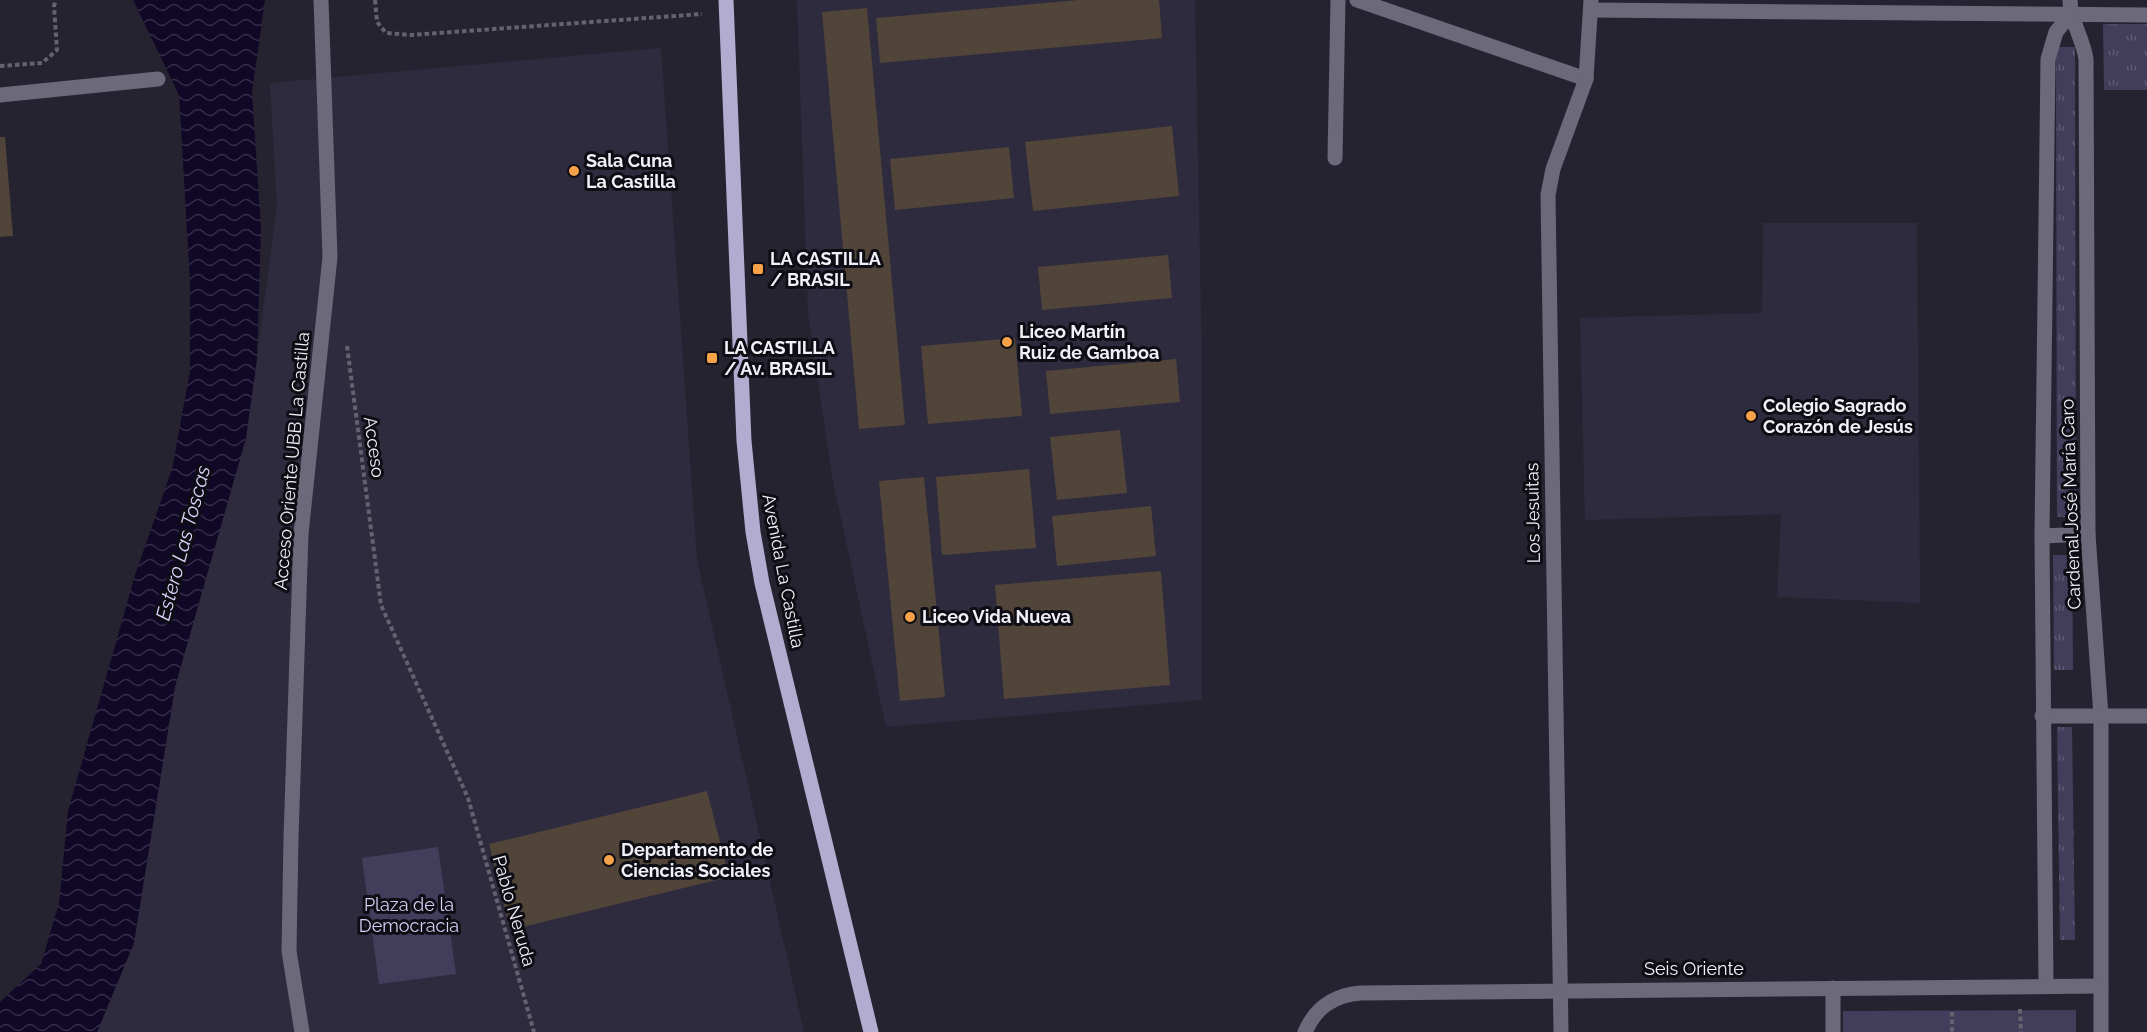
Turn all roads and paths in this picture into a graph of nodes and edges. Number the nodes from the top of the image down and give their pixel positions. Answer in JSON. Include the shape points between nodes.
{"nodes":[{"id":1,"x":57,"y":0,"type":"edge"},
{"id":2,"x":321,"y":0,"type":"edge"},
{"id":3,"x":375,"y":0,"type":"edge"},
{"id":4,"x":1338,"y":0,"type":"edge"},
{"id":5,"x":1357,"y":0,"type":"edge"},
{"id":6,"x":1591,"y":5,"type":"edge"},
{"id":7,"x":726,"y":6,"type":"edge"},
{"id":8,"x":2070,"y":8,"type":"edge"},
{"id":9,"x":2147,"y":15,"type":"edge"},
{"id":10,"x":0,"y":66,"type":"edge"},
{"id":11,"x":158,"y":79,"type":"dead end"},
{"id":12,"x":1586,"y":79,"type":"junction"},
{"id":13,"x":0,"y":95,"type":"edge"},
{"id":14,"x":1335,"y":158,"type":"dead end"},
{"id":15,"x":346,"y":341,"type":"dead end"},
{"id":16,"x":2088,"y":534,"type":"junction"},
{"id":17,"x":2042,"y":536,"type":"junction"},
{"id":18,"x":2042,"y":716,"type":"junction"},
{"id":19,"x":2101,"y":716,"type":"junction"},
{"id":20,"x":2147,"y":716,"type":"edge"},
{"id":21,"x":468,"y":798,"type":"joint"},
{"id":22,"x":2046,"y":986,"type":"junction"},
{"id":23,"x":2101,"y":986,"type":"junction"},
{"id":24,"x":1833,"y":988,"type":"junction"},
{"id":25,"x":1561,"y":990,"type":"junction"},
{"id":26,"x":302,"y":1032,"type":"edge"},
{"id":27,"x":534,"y":1032,"type":"edge"},
{"id":28,"x":871,"y":1032,"type":"edge"},
{"id":29,"x":1305,"y":1032,"type":"edge"},
{"id":30,"x":1561,"y":1032,"type":"edge"},
{"id":31,"x":1833,"y":1032,"type":"edge"},
{"id":32,"x":2101,"y":1032,"type":"edge"}],
"edges":[{"from":1,"to":10,"type":"path","via":[[57,50],[42,63]]},
{"from":2,"to":26,"type":"street","name":"Acceso Oriente UBB La Castilla","via":[[330,257],[301,534],[289,951]]},
{"from":3,"to":7,"type":"path","via":[[377,22],[386,33],[411,35]]},
{"from":4,"to":14,"type":"street"},
{"from":5,"to":12,"type":"street"},
{"from":6,"to":8,"type":"street"},
{"from":6,"to":12,"type":"street","name":"Los Jesuitas"},
{"from":7,"to":28,"type":"main road","name":"Avenida La Castilla","via":[[744,441],[753,532]]},
{"from":8,"to":9,"type":"street"},
{"from":8,"to":16,"type":"street","name":"Cardenal José María Caro","via":[[2086,59]]},
{"from":8,"to":17,"type":"street","name":"Cardenal José María Caro","via":[[2056,32],[2048,59]]},
{"from":11,"to":13,"type":"street"},
{"from":12,"to":25,"type":"street","name":"Los Jesuitas","via":[[1553,169],[1548,195]]},
{"from":15,"to":21,"type":"path","name":"Acceso","via":[[381,605]]},
{"from":16,"to":17,"type":"street"},
{"from":16,"to":19,"type":"street","name":"Cardenal José María Caro"},
{"from":17,"to":18,"type":"street","name":"Cardenal José María Caro"},
{"from":18,"to":19,"type":"street"},
{"from":18,"to":22,"type":"street","name":"Cardenal José María Caro"},
{"from":19,"to":20,"type":"street"},
{"from":19,"to":23,"type":"street","name":"Cardenal José María Caro"},
{"from":21,"to":27,"type":"path","name":"Pablo Neruda"},
{"from":22,"to":23,"type":"street","name":"Seis Oriente"},
{"from":22,"to":24,"type":"street","name":"Seis Oriente"},
{"from":23,"to":32,"type":"street","name":"Cardenal José María Caro"},
{"from":24,"to":25,"type":"street","name":"Seis Oriente"},
{"from":24,"to":31,"type":"street"},
{"from":25,"to":29,"type":"street","name":"Seis Oriente","via":[[1346,994],[1320,1008]]},
{"from":25,"to":30,"type":"street","name":"Los Jesuitas"}]}
